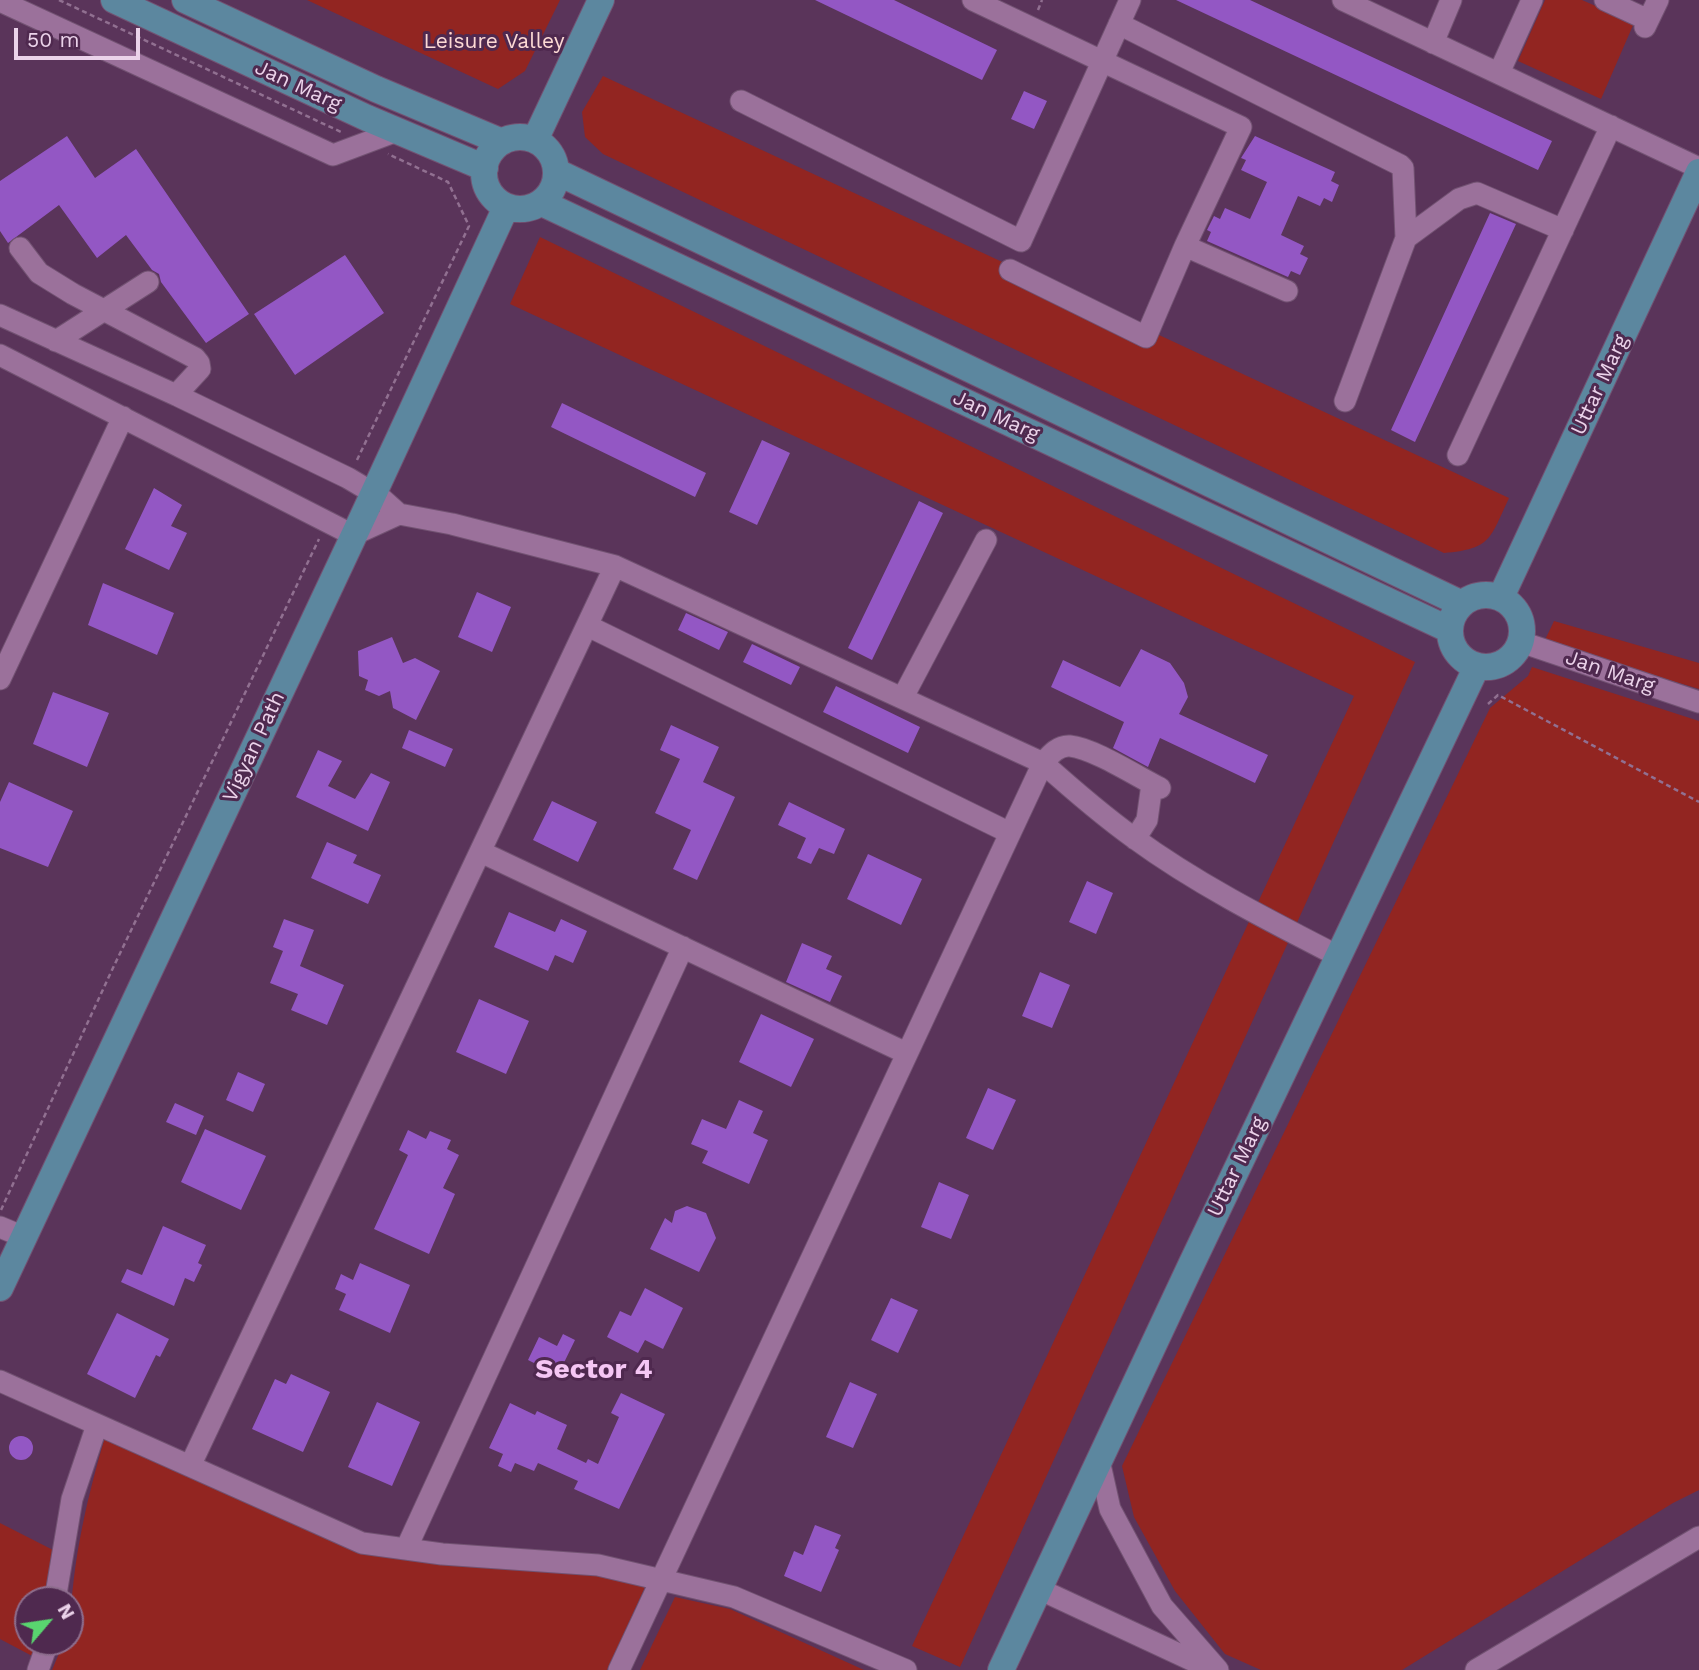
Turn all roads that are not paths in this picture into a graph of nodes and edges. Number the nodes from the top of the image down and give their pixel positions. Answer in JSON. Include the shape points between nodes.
{"nodes":[{"id":1,"x":114,"y":0,"type":"edge"},
{"id":2,"x":185,"y":0,"type":"edge"},
{"id":3,"x":600,"y":0,"type":"edge"},
{"id":4,"x":973,"y":0,"type":"edge"},
{"id":5,"x":1130,"y":0,"type":"edge"},
{"id":6,"x":1343,"y":0,"type":"edge"},
{"id":7,"x":1451,"y":0,"type":"edge"},
{"id":8,"x":1532,"y":0,"type":"edge"},
{"id":9,"x":1605,"y":0,"type":"edge"},
{"id":10,"x":1658,"y":0,"type":"edge"},
{"id":11,"x":0,"y":1,"type":"edge"},
{"id":12,"x":1119,"y":24,"type":"junction"},
{"id":13,"x":1433,"y":43,"type":"junction"},
{"id":14,"x":1101,"y":62,"type":"junction"},
{"id":15,"x":1499,"y":73,"type":"junction"},
{"id":16,"x":741,"y":101,"type":"dead end"},
{"id":17,"x":1611,"y":126,"type":"junction"},
{"id":18,"x":397,"y":131,"type":"junction"},
{"id":19,"x":535,"y":140,"type":"junction"},
{"id":20,"x":502,"y":142,"type":"junction"},
{"id":21,"x":485,"y":168,"type":"junction"},
{"id":22,"x":1699,"y":170,"type":"edge"},
{"id":23,"x":556,"y":172,"type":"junction"},
{"id":24,"x":542,"y":203,"type":"junction"},
{"id":25,"x":506,"y":206,"type":"junction"},
{"id":26,"x":1563,"y":230,"type":"junction"},
{"id":27,"x":1406,"y":238,"type":"junction"},
{"id":28,"x":1021,"y":241,"type":"junction"},
{"id":29,"x":1185,"y":246,"type":"junction"},
{"id":30,"x":20,"y":248,"type":"dead end"},
{"id":31,"x":148,"y":282,"type":"dead end"},
{"id":32,"x":1287,"y":291,"type":"dead end"},
{"id":33,"x":103,"y":310,"type":"junction"},
{"id":34,"x":0,"y":315,"type":"edge"},
{"id":35,"x":56,"y":341,"type":"junction"},
{"id":36,"x":0,"y":355,"type":"edge"},
{"id":37,"x":176,"y":395,"type":"junction"},
{"id":38,"x":1345,"y":401,"type":"dead end"},
{"id":39,"x":123,"y":417,"type":"junction"},
{"id":40,"x":1458,"y":455,"type":"dead end"},
{"id":41,"x":374,"y":494,"type":"junction"},
{"id":42,"x":399,"y":514,"type":"junction"},
{"id":43,"x":353,"y":535,"type":"junction"},
{"id":44,"x":986,"y":540,"type":"dead end"},
{"id":45,"x":615,"y":566,"type":"junction"},
{"id":46,"x":1501,"y":597,"type":"junction"},
{"id":47,"x":1462,"y":604,"type":"junction"},
{"id":48,"x":588,"y":626,"type":"junction"},
{"id":49,"x":1450,"y":630,"type":"junction"},
{"id":50,"x":1521,"y":642,"type":"junction"},
{"id":51,"x":1477,"y":666,"type":"junction"},
{"id":52,"x":0,"y":679,"type":"edge"},
{"id":53,"x":903,"y":697,"type":"junction"},
{"id":54,"x":1699,"y":702,"type":"edge"},
{"id":55,"x":1043,"y":763,"type":"junction"},
{"id":56,"x":1010,"y":833,"type":"junction"},
{"id":57,"x":1135,"y":839,"type":"junction"},
{"id":58,"x":481,"y":852,"type":"junction"},
{"id":59,"x":683,"y":947,"type":"junction"},
{"id":60,"x":1338,"y":956,"type":"junction"},
{"id":61,"x":906,"y":1054,"type":"junction"},
{"id":62,"x":12,"y":1232,"type":"edge"},
{"id":63,"x":0,"y":1288,"type":"edge"},
{"id":64,"x":0,"y":1381,"type":"edge"},
{"id":65,"x":97,"y":1425,"type":"junction"},
{"id":66,"x":1099,"y":1460,"type":"junction"},
{"id":67,"x":190,"y":1466,"type":"junction"},
{"id":68,"x":1699,"y":1537,"type":"edge"},
{"id":69,"x":405,"y":1549,"type":"junction"},
{"id":70,"x":661,"y":1580,"type":"junction"},
{"id":71,"x":57,"y":1586,"type":"edge"},
{"id":72,"x":1039,"y":1589,"type":"junction"},
{"id":73,"x":619,"y":1670,"type":"edge"},
{"id":74,"x":906,"y":1670,"type":"edge"},
{"id":75,"x":1001,"y":1670,"type":"edge"},
{"id":76,"x":1213,"y":1670,"type":"edge"},
{"id":77,"x":1219,"y":1670,"type":"edge"},
{"id":78,"x":1476,"y":1670,"type":"edge"}],
"edges":[{"from":1,"to":18,"type":"main road","name":"Jan Marg"},
{"from":2,"to":20,"type":"main road","name":"Jan Marg"},
{"from":3,"to":19,"type":"main road"},
{"from":4,"to":14,"type":"street"},
{"from":5,"to":12,"type":"street"},
{"from":6,"to":13,"type":"street"},
{"from":7,"to":13,"type":"street"},
{"from":8,"to":15,"type":"street"},
{"from":9,"to":10,"type":"street","via":[[1646,24]]},
{"from":11,"to":18,"type":"street","via":[[332,155]]},
{"from":12,"to":14,"type":"street"},
{"from":12,"to":27,"type":"street","via":[[1400,165]]},
{"from":13,"to":15,"type":"street"},
{"from":14,"to":28,"type":"street"},
{"from":14,"to":29,"type":"street","via":[[1241,127]]},
{"from":15,"to":17,"type":"street"},
{"from":16,"to":28,"type":"street"},
{"from":17,"to":22,"type":"street"},
{"from":17,"to":26,"type":"street"},
{"from":18,"to":21,"type":"main road","name":"Jan Marg"},
{"from":19,"to":20,"type":"main road","via":[[523,137]]},
{"from":19,"to":23,"type":"main road","via":[[554,160]]},
{"from":20,"to":21,"type":"main road"},
{"from":21,"to":25,"type":"main road","via":[[487,187]]},
{"from":22,"to":46,"type":"main road","name":"Uttar Marg"},
{"from":23,"to":24,"type":"main road","via":[[554,188]]},
{"from":23,"to":47,"type":"main road","name":"Jan Marg"},
{"from":24,"to":25,"type":"main road","via":[[527,209]]},
{"from":24,"to":49,"type":"main road","name":"Jan Marg"},
{"from":25,"to":41,"type":"main road","name":"Vigyan Path"},
{"from":26,"to":27,"type":"street","via":[[1477,193],[1459,199]]},
{"from":26,"to":40,"type":"street"},
{"from":27,"to":38,"type":"street"},
{"from":28,"to":29,"type":"street","via":[[1008,276],[1146,337]]},
{"from":29,"to":32,"type":"street"},
{"from":30,"to":33,"type":"street","via":[[39,274]]},
{"from":31,"to":33,"type":"street"},
{"from":33,"to":35,"type":"street"},
{"from":33,"to":37,"type":"street","via":[[195,358],[200,369]]},
{"from":34,"to":35,"type":"street"},
{"from":35,"to":37,"type":"street"},
{"from":36,"to":39,"type":"street"},
{"from":37,"to":41,"type":"street"},
{"from":39,"to":43,"type":"street"},
{"from":39,"to":52,"type":"street"},
{"from":41,"to":42,"type":"street"},
{"from":41,"to":43,"type":"main road","name":"Vigyan Path"},
{"from":42,"to":43,"type":"street"},
{"from":42,"to":45,"type":"street"},
{"from":43,"to":62,"type":"main road","name":"Vigyan Path"},
{"from":44,"to":53,"type":"street"},
{"from":45,"to":48,"type":"street"},
{"from":45,"to":53,"type":"street"},
{"from":46,"to":47,"type":"main road","via":[[1489,594]]},
{"from":46,"to":50,"type":"main road","via":[[1520,617]]},
{"from":47,"to":49,"type":"main road"},
{"from":48,"to":56,"type":"street"},
{"from":48,"to":58,"type":"street"},
{"from":49,"to":51,"type":"main road","via":[[1460,656]]},
{"from":50,"to":51,"type":"main road","via":[[1513,656],[1500,664]]},
{"from":50,"to":54,"type":"street","name":"Jan Marg"},
{"from":51,"to":60,"type":"main road","name":"Uttar Marg"},
{"from":53,"to":55,"type":"street"},
{"from":55,"to":56,"type":"street"},
{"from":55,"to":57,"type":"street"},
{"from":55,"to":57,"type":"street","via":[[1056,749],[1069,746],[1156,786],[1147,820]]},
{"from":56,"to":61,"type":"street"},
{"from":57,"to":60,"type":"street","via":[[1227,898]]},
{"from":58,"to":59,"type":"street"},
{"from":58,"to":67,"type":"street"},
{"from":59,"to":61,"type":"street"},
{"from":59,"to":69,"type":"street"},
{"from":60,"to":66,"type":"main road","name":"Uttar Marg"},
{"from":61,"to":70,"type":"street"},
{"from":62,"to":63,"type":"main road","name":"Vigyan Path"},
{"from":64,"to":65,"type":"street"},
{"from":65,"to":67,"type":"street"},
{"from":65,"to":71,"type":"street","via":[[72,1499]]},
{"from":66,"to":72,"type":"main road","name":"Uttar Marg"},
{"from":66,"to":77,"type":"street","via":[[1110,1509],[1162,1606]]},
{"from":67,"to":69,"type":"street","via":[[362,1543]]},
{"from":68,"to":78,"type":"street"},
{"from":69,"to":70,"type":"street","via":[[598,1564]]},
{"from":70,"to":73,"type":"street"},
{"from":70,"to":74,"type":"street","via":[[734,1597]]},
{"from":72,"to":75,"type":"main road","name":"Uttar Marg"},
{"from":72,"to":76,"type":"street"}]}
